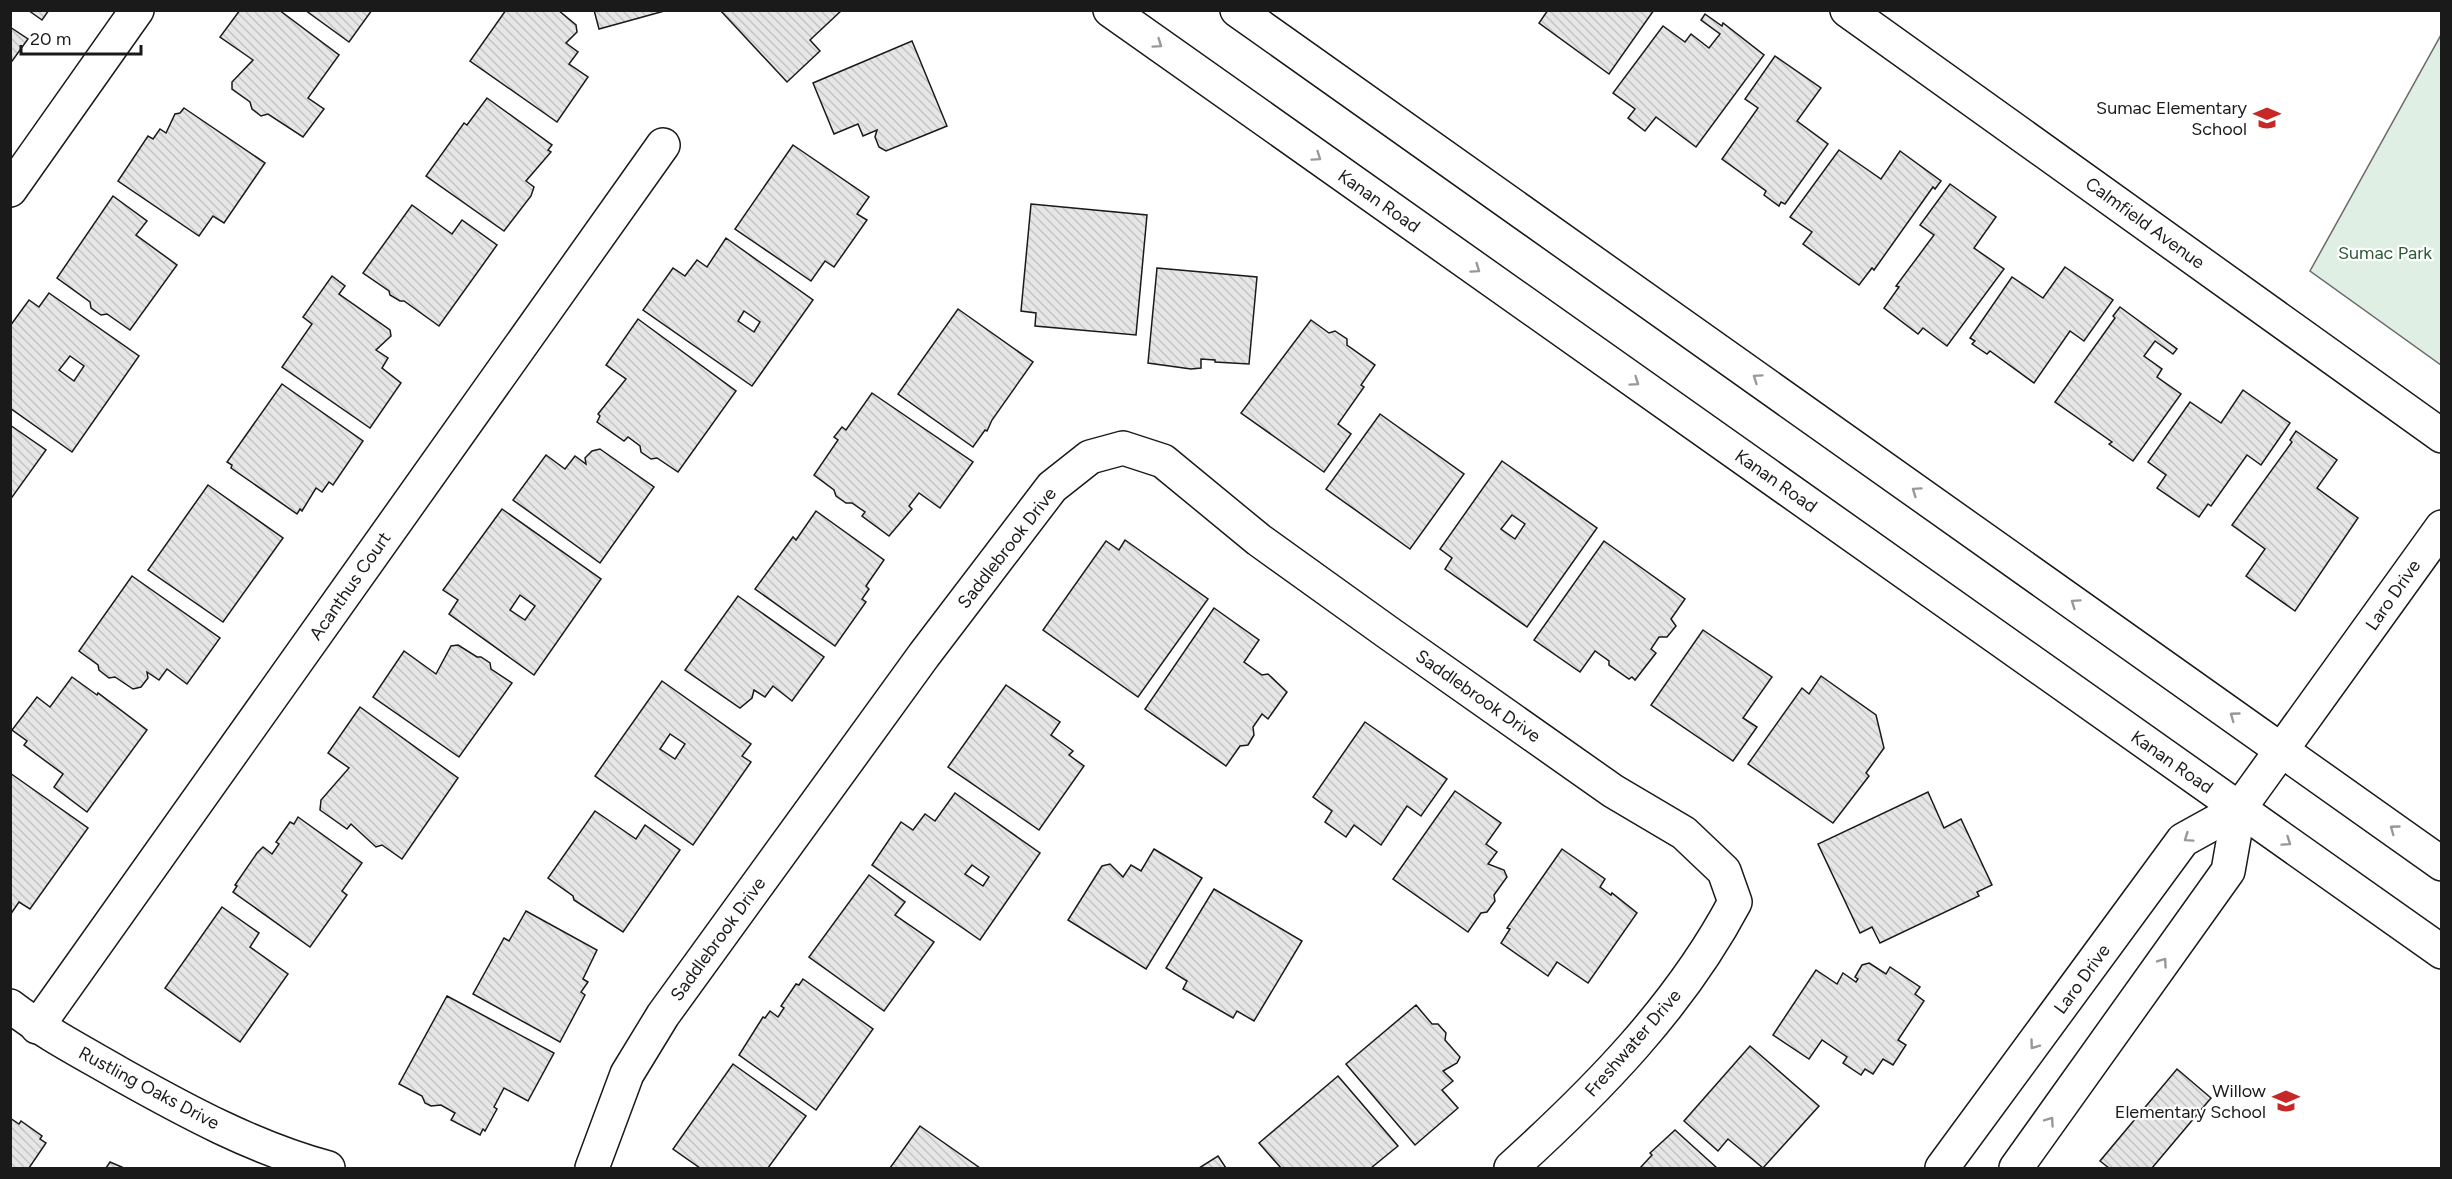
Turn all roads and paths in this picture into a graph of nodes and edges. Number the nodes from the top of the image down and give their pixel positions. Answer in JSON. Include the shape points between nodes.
{"nodes":[{"id":1,"x":137,"y":10,"type":"edge"},
{"id":2,"x":1110,"y":10,"type":"edge"},
{"id":3,"x":1237,"y":10,"type":"edge"},
{"id":4,"x":1848,"y":10,"type":"edge"},
{"id":5,"x":663,"y":145,"type":"dead end"},
{"id":6,"x":10,"y":190,"type":"edge"},
{"id":7,"x":2442,"y":436,"type":"edge"},
{"id":8,"x":2442,"y":527,"type":"edge"},
{"id":9,"x":2282,"y":750,"type":"junction"},
{"id":10,"x":2239,"y":809,"type":"junction"},
{"id":11,"x":2442,"y":864,"type":"edge"},
{"id":12,"x":1735,"y":902,"type":"joint"},
{"id":13,"x":2442,"y":952,"type":"edge"},
{"id":14,"x":10,"y":1006,"type":"edge"},
{"id":15,"x":37,"y":1027,"type":"junction"},
{"id":16,"x":328,"y":1168,"type":"edge"},
{"id":17,"x":592,"y":1168,"type":"edge"},
{"id":18,"x":1511,"y":1168,"type":"edge"},
{"id":19,"x":1942,"y":1168,"type":"edge"},
{"id":20,"x":2016,"y":1168,"type":"edge"}],
"edges":[{"from":1,"to":6,"type":"street"},
{"from":2,"to":10,"type":"street","name":"Kanan Road","one_way":true},
{"from":9,"to":3,"type":"street","one_way":true},
{"from":4,"to":7,"type":"street","name":"Calmfield Avenue"},
{"from":5,"to":15,"type":"street","name":"Acanthus Court"},
{"from":8,"to":9,"type":"street","name":"Laro Drive"},
{"from":9,"to":10,"type":"street","name":"Laro Drive"},
{"from":11,"to":9,"type":"street","one_way":true},
{"from":10,"to":13,"type":"street","name":"Kanan Road","one_way":true},
{"from":10,"to":19,"type":"street","name":"Laro Drive","one_way":true,"via":[[2183,840]]},
{"from":20,"to":10,"type":"street","name":"Laro Drive","one_way":true,"via":[[2228,872]]},
{"from":12,"to":17,"type":"street","name":"Saddlebrook Drive","via":[[1724,871],[1684,833],[1613,791],[1390,634],[1259,540],[1163,461],[1123,448],[1090,456],[1052,487],[924,655],[663,1015],[627,1074]]},
{"from":12,"to":18,"type":"street","name":"Freshwater Drive","via":[[1711,947],[1662,1014],[1578,1107]]},
{"from":14,"to":15,"type":"street","name":"Rustling Oaks Drive"},
{"from":15,"to":16,"type":"street","name":"Rustling Oaks Drive","via":[[195,1116],[300,1161]]}]}
